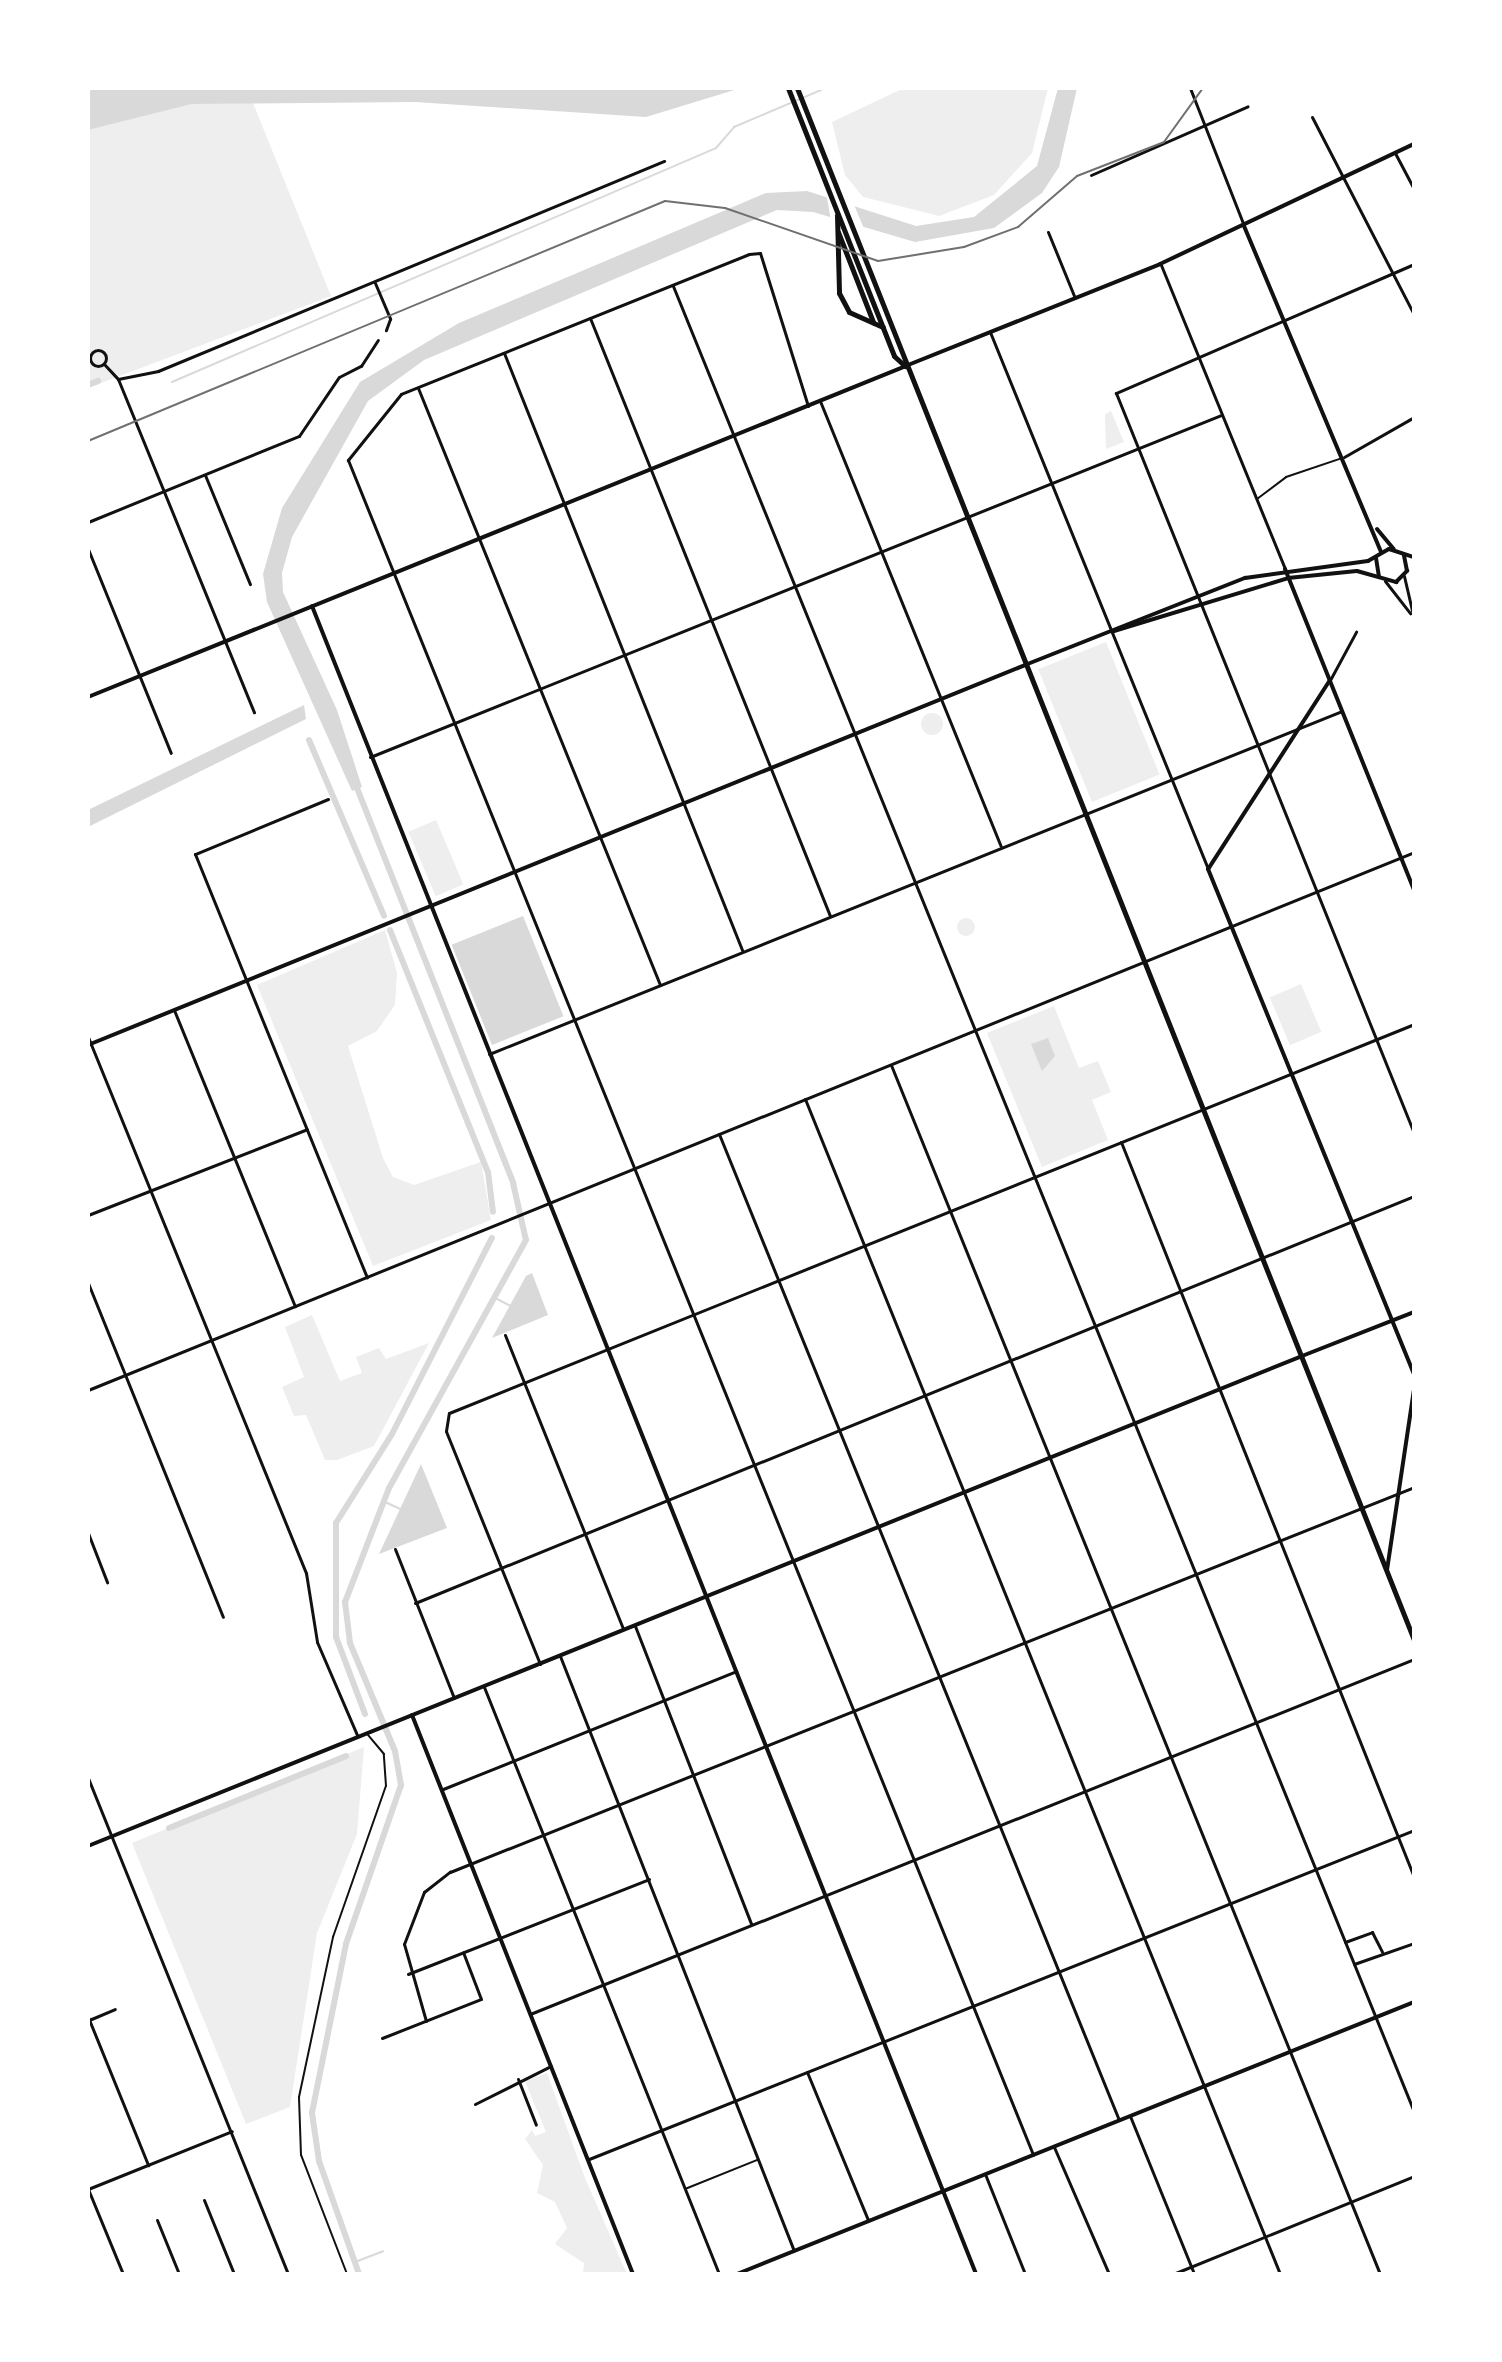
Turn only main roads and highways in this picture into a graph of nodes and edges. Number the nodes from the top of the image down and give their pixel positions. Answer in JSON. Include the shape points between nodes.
{"nodes":[{"id":1,"x":788,"y":88,"type":"edge"},
{"id":2,"x":797,"y":88,"type":"edge"},
{"id":3,"x":1414,"y":144,"type":"edge"},
{"id":4,"x":840,"y":221,"type":"junction"},
{"id":5,"x":1244,"y":226,"type":"junction"},
{"id":6,"x":838,"y":231,"type":"junction"},
{"id":7,"x":873,"y":322,"type":"junction"},
{"id":8,"x":883,"y":327,"type":"junction"},
{"id":9,"x":906,"y":366,"type":"junction"},
{"id":10,"x":1375,"y":528,"type":"junction"},
{"id":11,"x":1394,"y":549,"type":"junction"},
{"id":12,"x":1381,"y":552,"type":"junction"},
{"id":13,"x":1401,"y":552,"type":"junction"},
{"id":14,"x":1414,"y":557,"type":"edge"},
{"id":15,"x":1376,"y":558,"type":"junction"},
{"id":16,"x":1285,"y":569,"type":"junction"},
{"id":17,"x":1414,"y":570,"type":"edge"},
{"id":18,"x":1405,"y":575,"type":"junction"},
{"id":19,"x":1288,"y":578,"type":"junction"},
{"id":20,"x":1383,"y":580,"type":"junction"},
{"id":21,"x":312,"y":606,"type":"junction"},
{"id":22,"x":1111,"y":631,"type":"junction"},
{"id":23,"x":1025,"y":665,"type":"junction"},
{"id":24,"x":1330,"y":680,"type":"junction"},
{"id":25,"x":88,"y":697,"type":"edge"},
{"id":26,"x":1414,"y":890,"type":"edge"},
{"id":27,"x":431,"y":906,"type":"junction"},
{"id":28,"x":89,"y":1044,"type":"edge"},
{"id":29,"x":1414,"y":1312,"type":"edge"},
{"id":30,"x":1391,"y":1320,"type":"junction"},
{"id":31,"x":1302,"y":1356,"type":"junction"},
{"id":32,"x":1414,"y":1374,"type":"edge"},
{"id":33,"x":1414,"y":1390,"type":"edge"},
{"id":34,"x":1387,"y":1571,"type":"junction"},
{"id":35,"x":707,"y":1597,"type":"junction"},
{"id":36,"x":1414,"y":1640,"type":"edge"},
{"id":37,"x":412,"y":1715,"type":"junction"},
{"id":38,"x":88,"y":1846,"type":"edge"},
{"id":39,"x":1414,"y":2002,"type":"edge"},
{"id":40,"x":942,"y":2191,"type":"junction"},
{"id":41,"x":633,"y":2274,"type":"edge"},
{"id":42,"x":737,"y":2274,"type":"edge"},
{"id":43,"x":976,"y":2274,"type":"edge"}],
"edges":[{"from":1,"to":4,"type":"main road"},
{"from":2,"to":9,"type":"main road","via":[[844,196]]},
{"from":3,"to":5,"type":"main road"},
{"from":4,"to":6,"type":"main road"},
{"from":4,"to":8,"type":"main road"},
{"from":5,"to":9,"type":"main road"},
{"from":5,"to":10,"type":"main road"},
{"from":6,"to":7,"type":"main road"},
{"from":6,"to":7,"type":"main road","via":[[839,293],[849,312]]},
{"from":7,"to":8,"type":"main road"},
{"from":8,"to":9,"type":"main road"},
{"from":9,"to":21,"type":"main road"},
{"from":9,"to":23,"type":"main road"},
{"from":10,"to":11,"type":"main road"},
{"from":10,"to":12,"type":"main road"},
{"from":11,"to":12,"type":"main road"},
{"from":11,"to":13,"type":"main road"},
{"from":12,"to":15,"type":"main road"},
{"from":13,"to":14,"type":"main road"},
{"from":13,"to":18,"type":"main road"},
{"from":15,"to":16,"type":"main road"},
{"from":15,"to":20,"type":"main road"},
{"from":16,"to":19,"type":"main road"},
{"from":16,"to":22,"type":"main road","via":[[1196,596]]},
{"from":17,"to":18,"type":"main road"},
{"from":18,"to":20,"type":"main road"},
{"from":19,"to":20,"type":"main road","via":[[1357,571]]},
{"from":19,"to":22,"type":"main road"},
{"from":19,"to":24,"type":"main road"},
{"from":21,"to":25,"type":"main road"},
{"from":21,"to":27,"type":"main road"},
{"from":22,"to":23,"type":"main road"},
{"from":23,"to":27,"type":"main road"},
{"from":23,"to":31,"type":"main road"},
{"from":24,"to":26,"type":"main road"},
{"from":24,"to":30,"type":"main road","via":[[1208,869]]},
{"from":27,"to":28,"type":"main road"},
{"from":27,"to":35,"type":"main road"},
{"from":29,"to":30,"type":"main road"},
{"from":30,"to":31,"type":"main road"},
{"from":30,"to":32,"type":"main road"},
{"from":31,"to":34,"type":"main road"},
{"from":31,"to":35,"type":"main road"},
{"from":33,"to":34,"type":"main road"},
{"from":34,"to":36,"type":"main road"},
{"from":35,"to":37,"type":"main road"},
{"from":35,"to":40,"type":"main road"},
{"from":37,"to":38,"type":"main road"},
{"from":37,"to":41,"type":"main road"},
{"from":39,"to":40,"type":"main road"},
{"from":40,"to":42,"type":"main road"},
{"from":40,"to":43,"type":"main road"}]}
